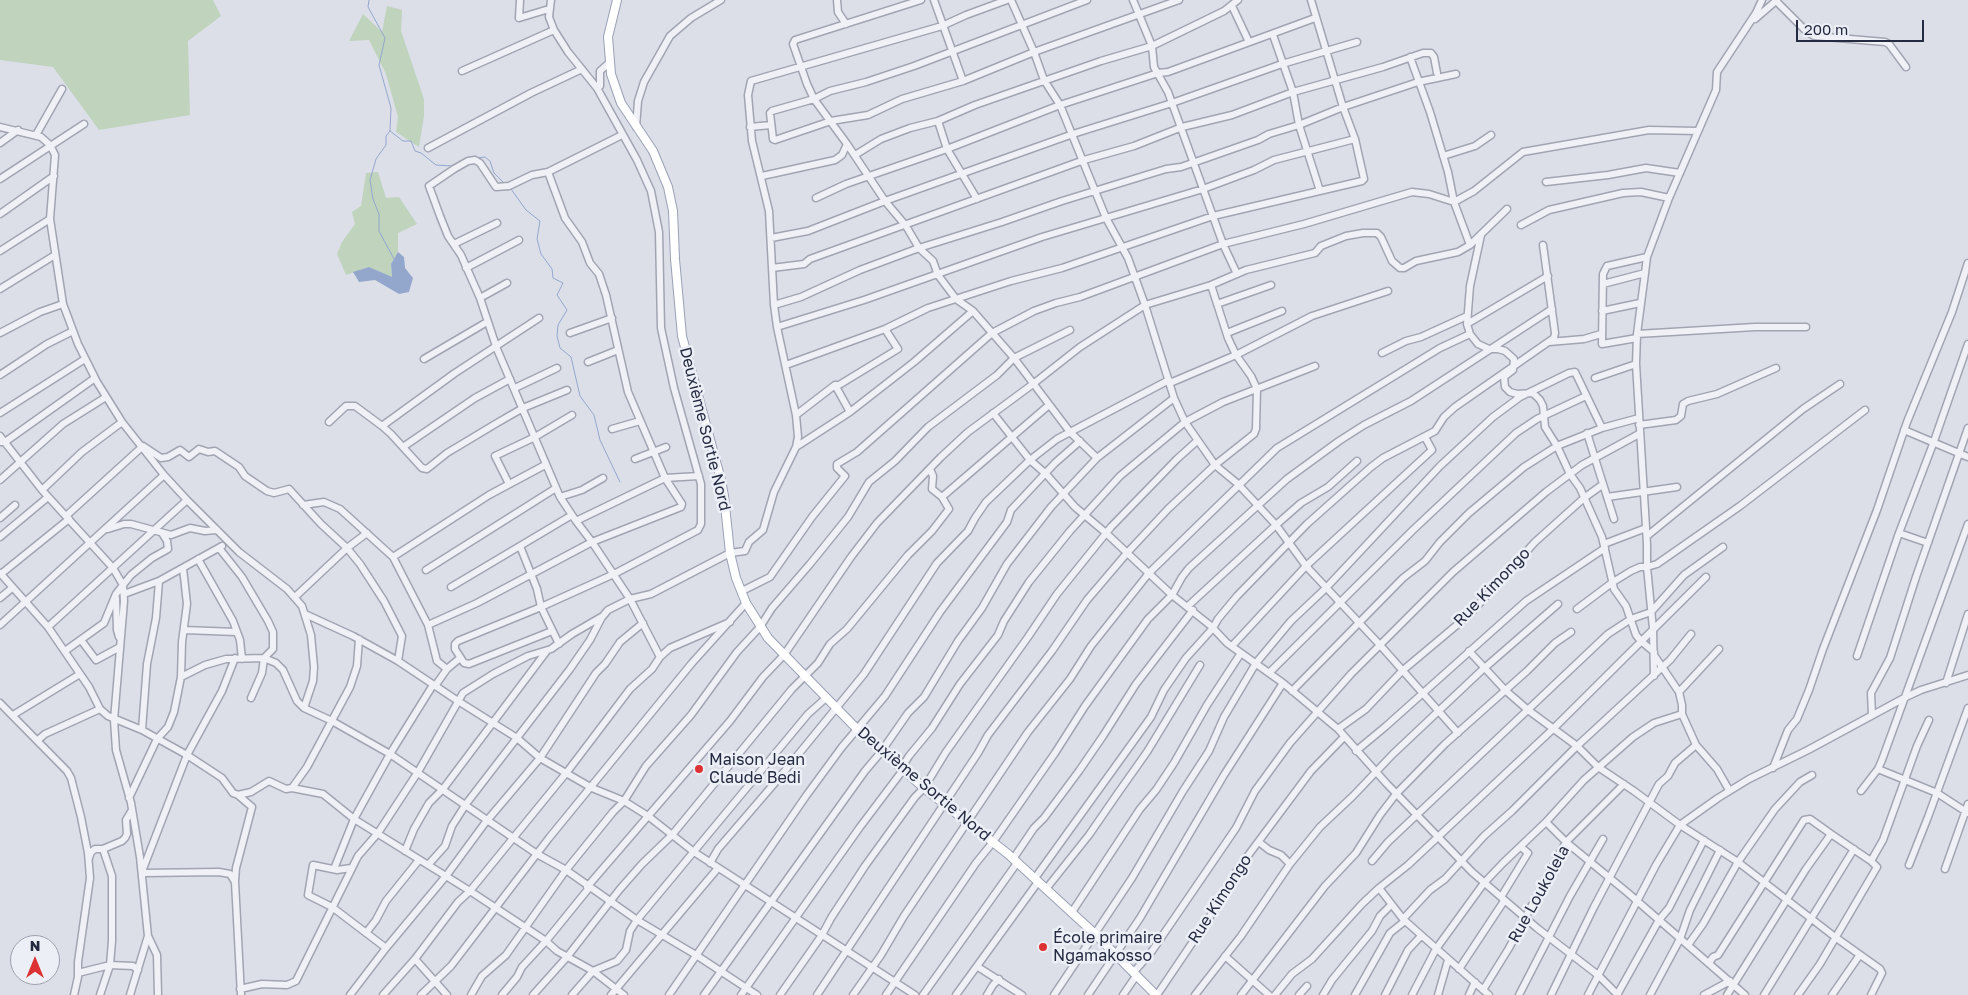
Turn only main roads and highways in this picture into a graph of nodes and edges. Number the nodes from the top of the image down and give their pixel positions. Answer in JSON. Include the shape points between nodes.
{"nodes":[{"id":1,"x":617,"y":0,"type":"edge"},
{"id":2,"x":1156,"y":995,"type":"edge"}],
"edges":[{"from":1,"to":2,"type":"main road","name":"Deuxième Sortie Nord","via":[[608,37],[609,63],[617,95],[659,163],[668,187],[673,211],[682,336],[723,488],[730,553],[746,603],[760,628],[784,655],[881,752],[994,842],[1072,912]]}]}
